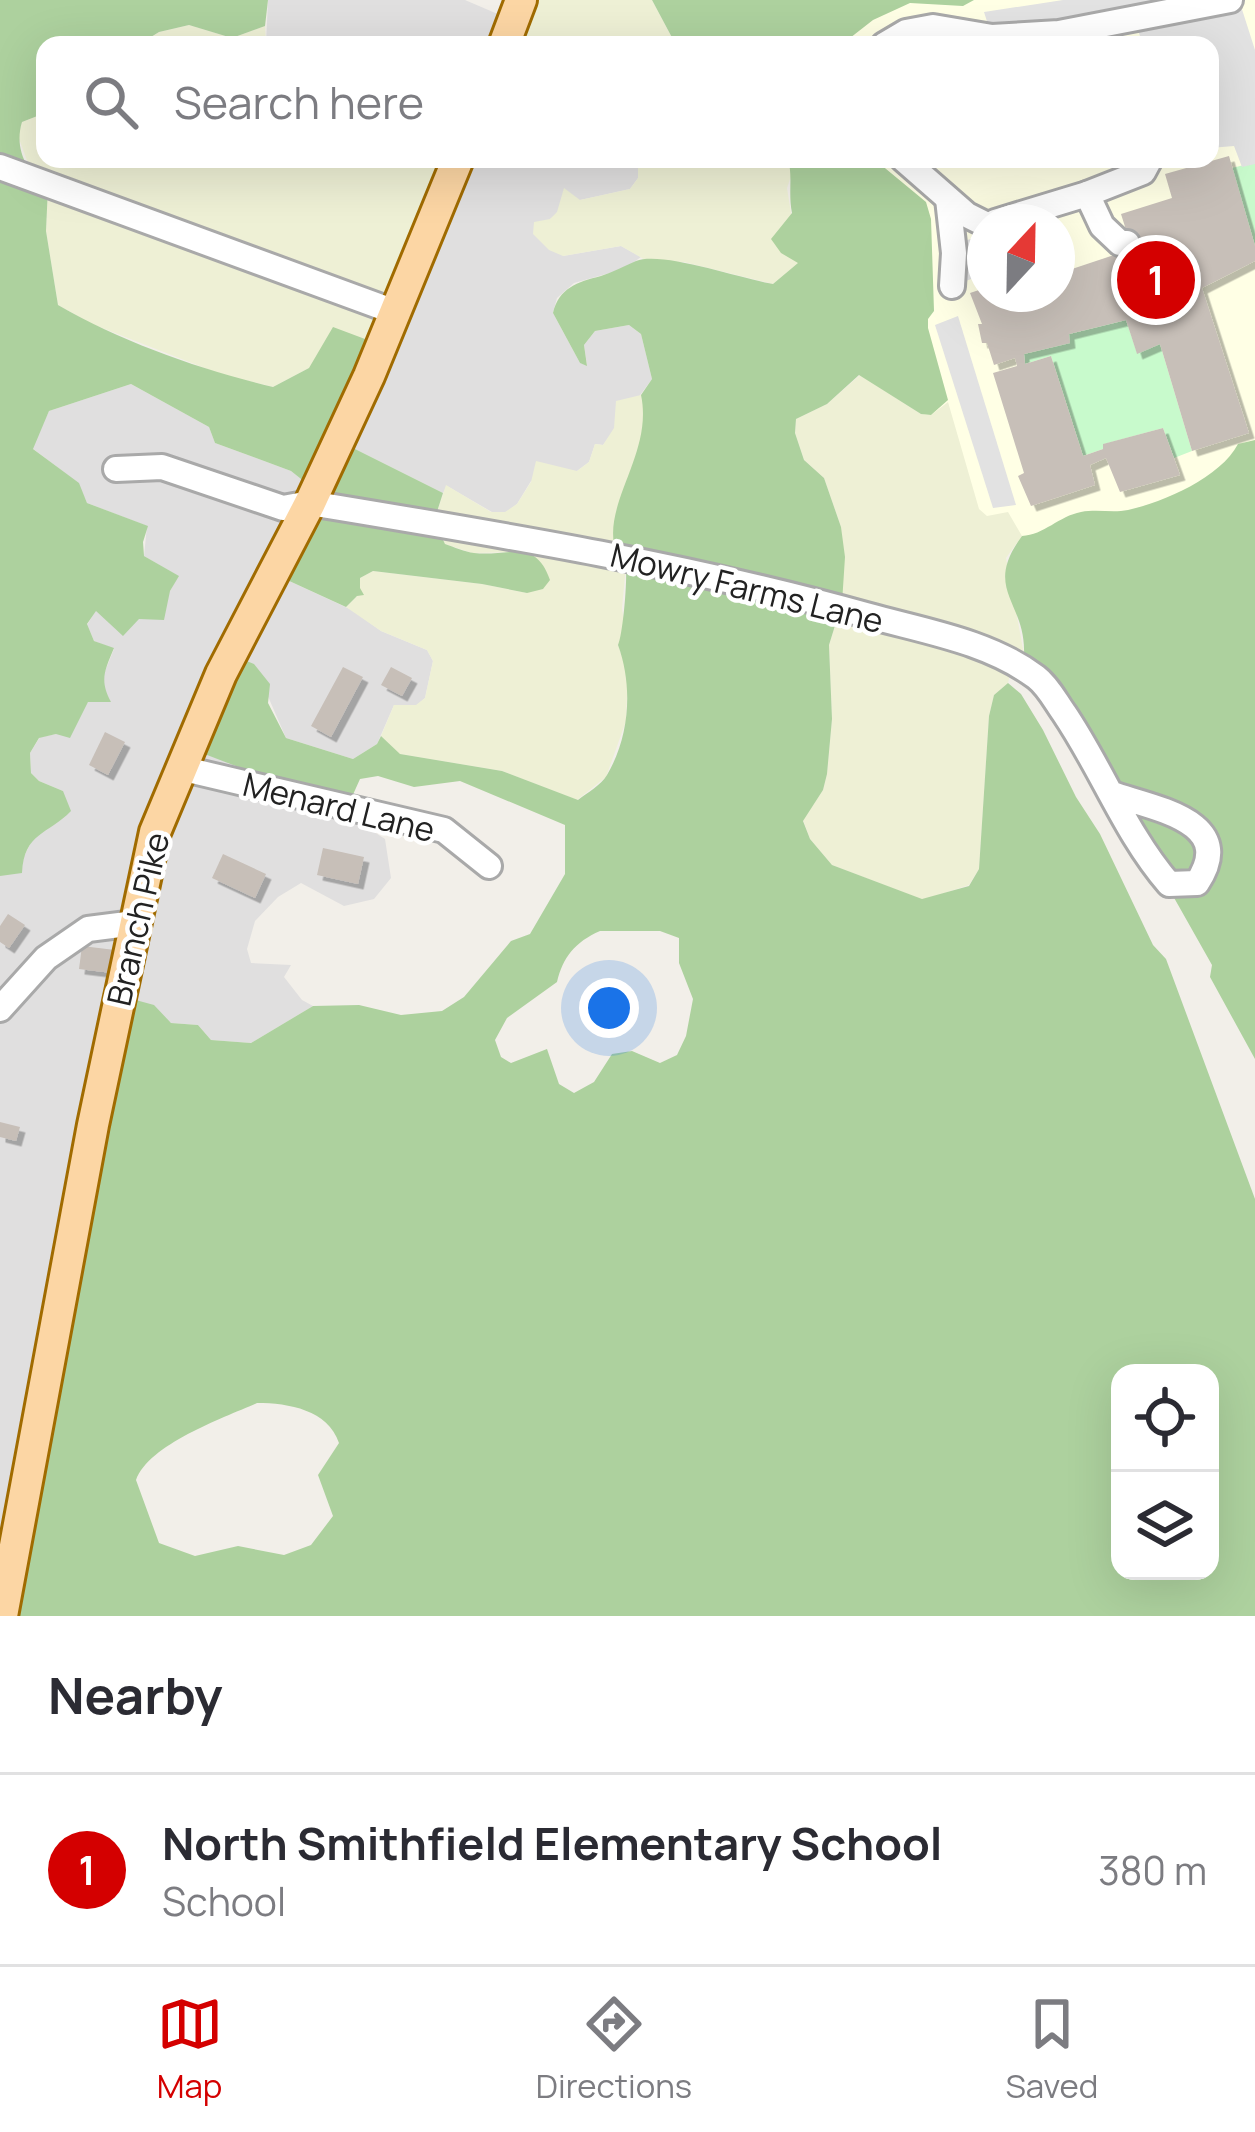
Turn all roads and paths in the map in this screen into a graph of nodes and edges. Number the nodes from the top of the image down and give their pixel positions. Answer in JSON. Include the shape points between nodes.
{"nodes":[{"id":1,"x":520,"y":0,"type":"edge"},
{"id":2,"x":1230,"y":0,"type":"edge"},
{"id":3,"x":1127,"y":33,"type":"edge"},
{"id":4,"x":507,"y":36,"type":"edge"},
{"id":5,"x":899,"y":36,"type":"edge"},
{"id":6,"x":986,"y":36,"type":"edge"},
{"id":7,"x":1009,"y":36,"type":"edge"},
{"id":8,"x":5,"y":168,"type":"edge"},
{"id":9,"x":454,"y":168,"type":"edge"},
{"id":10,"x":913,"y":168,"type":"edge"},
{"id":11,"x":1145,"y":168,"type":"edge"},
{"id":12,"x":1087,"y":194,"type":"junction"},
{"id":13,"x":948,"y":200,"type":"junction"},
{"id":14,"x":1054,"y":204,"type":"edge"},
{"id":15,"x":967,"y":212,"type":"edge"},
{"id":16,"x":1127,"y":243,"type":"dead end"},
{"id":17,"x":952,"y":286,"type":"dead end"},
{"id":18,"x":395,"y":312,"type":"junction"},
{"id":19,"x":116,"y":469,"type":"dead end"},
{"id":20,"x":310,"y":503,"type":"junction"},
{"id":21,"x":180,"y":769,"type":"junction"},
{"id":22,"x":1112,"y":794,"type":"dead end"},
{"id":23,"x":489,"y":866,"type":"dead end"},
{"id":24,"x":135,"y":923,"type":"junction"},
{"id":25,"x":0,"y":1010,"type":"edge"},
{"id":26,"x":2,"y":1616,"type":"edge"}],
"edges":[{"from":1,"to":4,"type":"main road"},
{"from":2,"to":3,"type":"street"},
{"from":3,"to":7,"type":"street"},
{"from":5,"to":6,"type":"street","via":[[933,27]]},
{"from":8,"to":18,"type":"street"},
{"from":9,"to":18,"type":"main road","name":"Branch Pike"},
{"from":10,"to":13,"type":"street"},
{"from":11,"to":12,"type":"street"},
{"from":12,"to":14,"type":"street"},
{"from":12,"to":16,"type":"street","via":[[1102,226]]},
{"from":13,"to":15,"type":"street"},
{"from":13,"to":17,"type":"street"},
{"from":18,"to":20,"type":"main road","name":"Branch Pike"},
{"from":19,"to":20,"type":"street","name":"Mowry Farms Lane","via":[[162,467],[283,508]]},
{"from":20,"to":21,"type":"main road","name":"Branch Pike"},
{"from":20,"to":22,"type":"street","name":"Mowry Farms Lane","via":[[648,561],[994,652],[1041,680]]},
{"from":21,"to":23,"type":"street","name":"Menard Lane","via":[[444,830]]},
{"from":21,"to":24,"type":"main road","name":"Branch Pike","via":[[155,832]]},
{"from":24,"to":25,"type":"street","via":[[88,929],[46,958]]},
{"from":24,"to":26,"type":"main road","name":"Branch Pike"}]}
